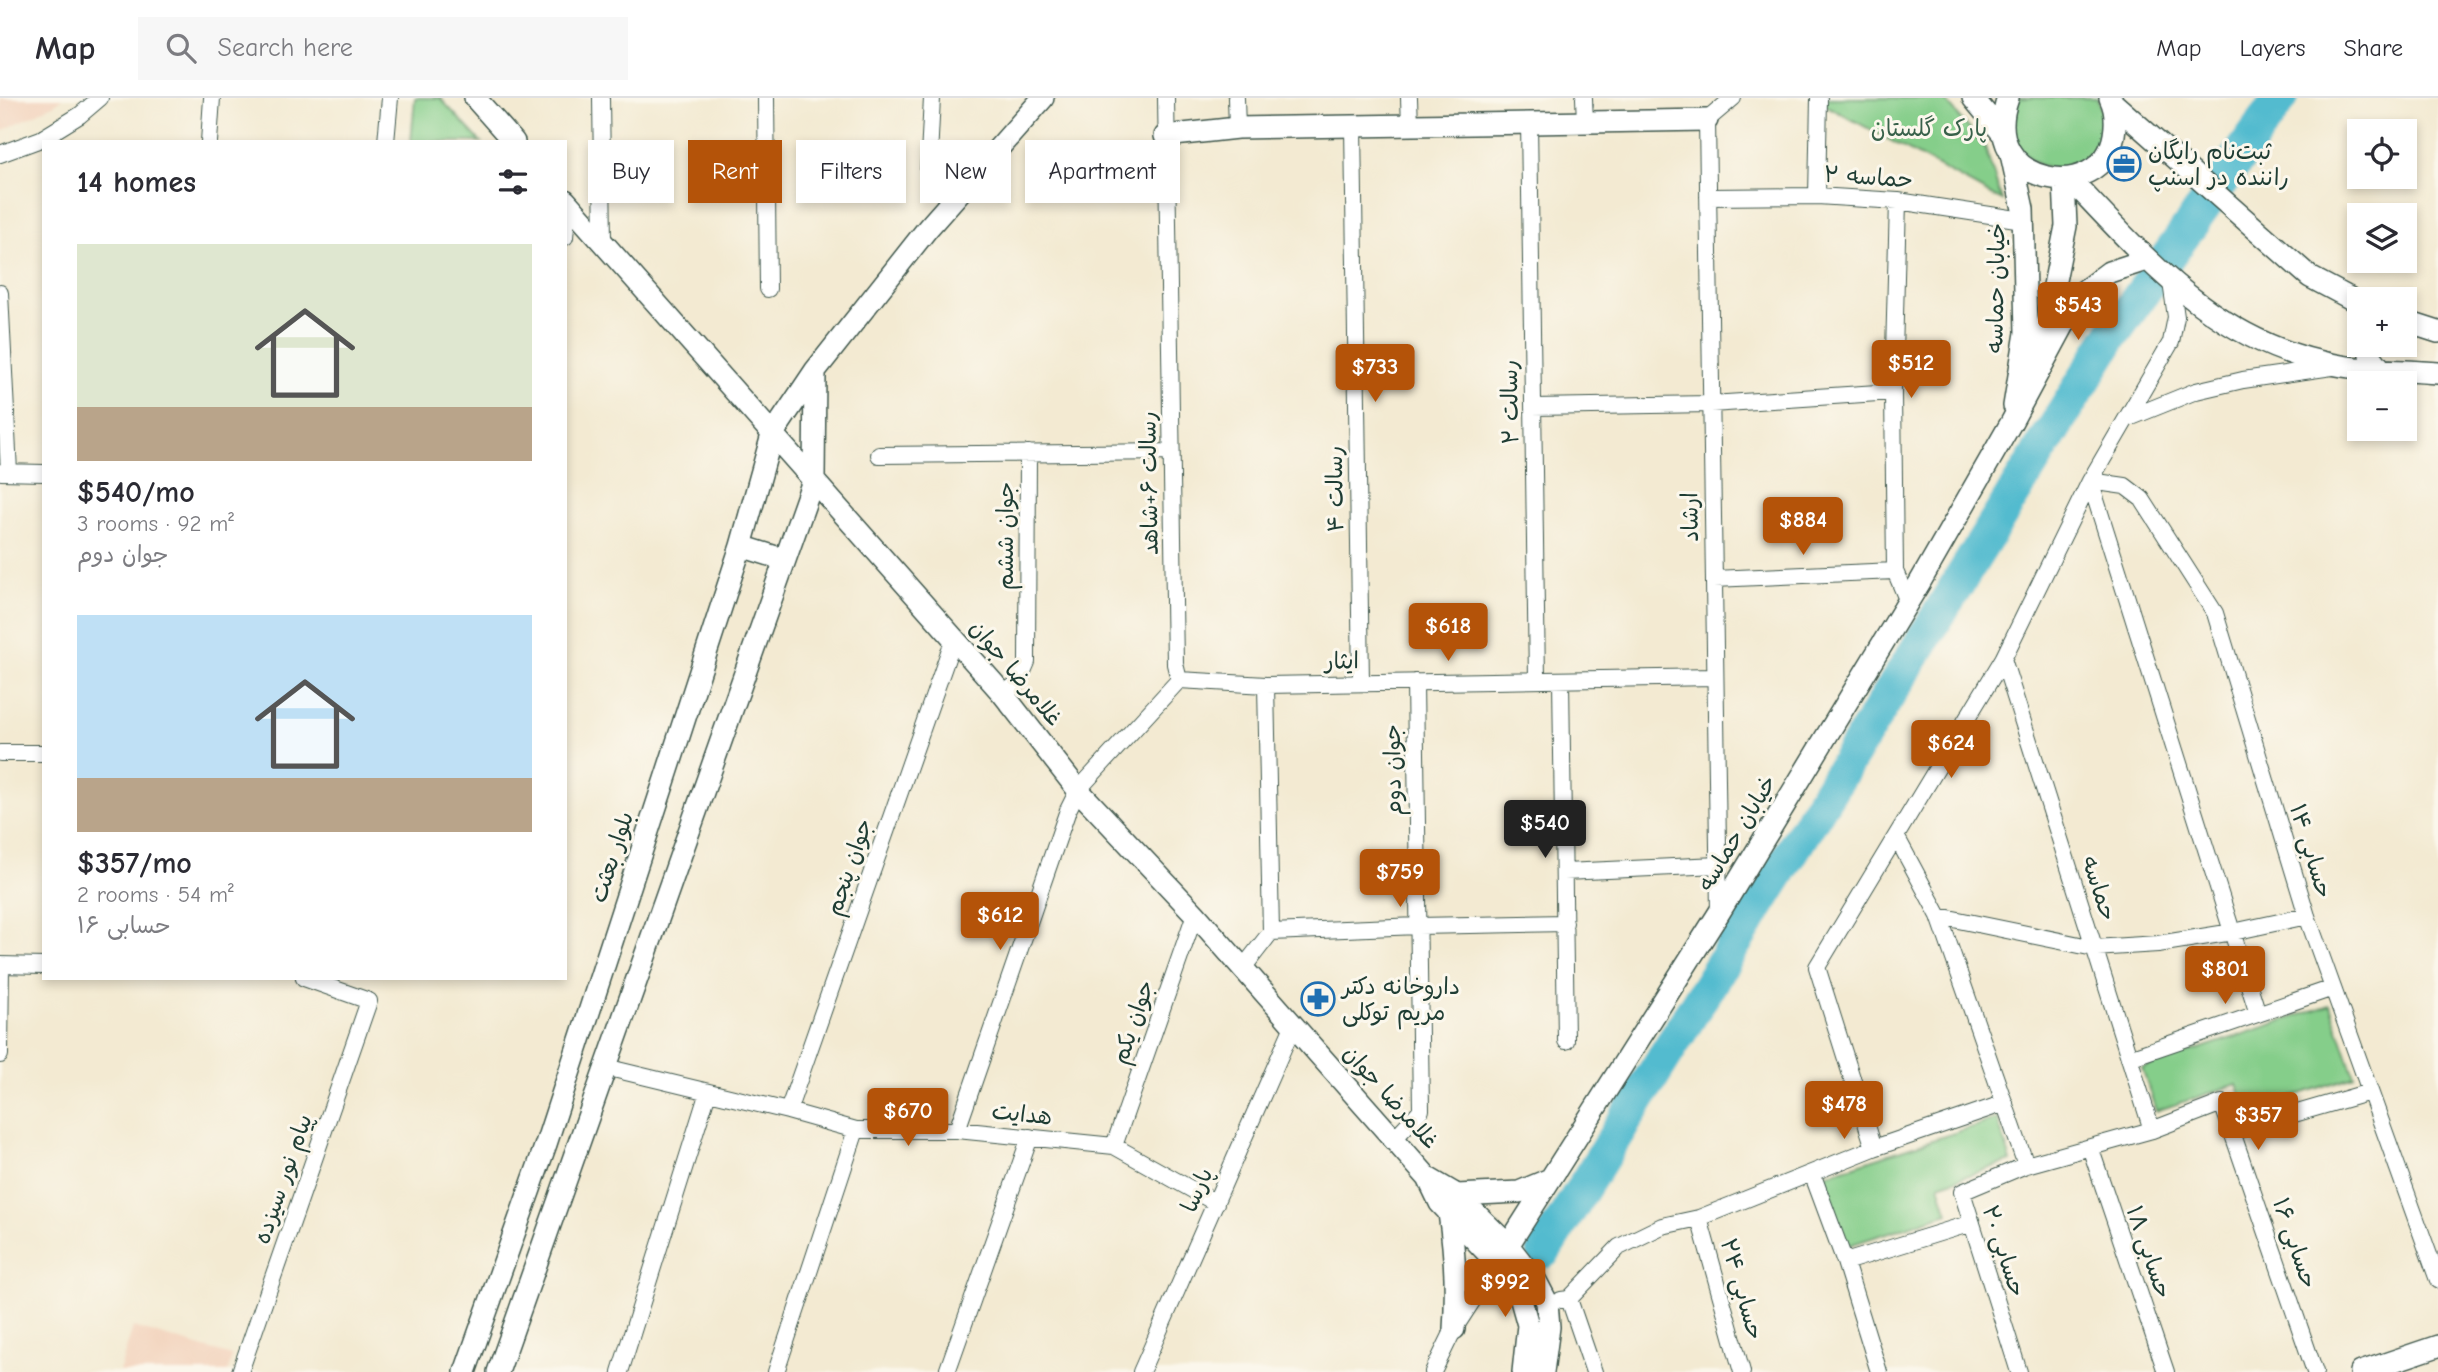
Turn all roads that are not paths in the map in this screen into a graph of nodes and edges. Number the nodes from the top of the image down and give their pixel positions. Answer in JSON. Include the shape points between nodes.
{"nodes":[{"id":1,"x":100,"y":98,"type":"edge"},
{"id":2,"x":212,"y":98,"type":"edge"},
{"id":3,"x":390,"y":98,"type":"edge"},
{"id":4,"x":475,"y":98,"type":"edge"},
{"id":5,"x":601,"y":98,"type":"edge"},
{"id":6,"x":766,"y":98,"type":"edge"},
{"id":7,"x":932,"y":98,"type":"edge"},
{"id":8,"x":1043,"y":98,"type":"edge"},
{"id":9,"x":1166,"y":98,"type":"edge"},
{"id":10,"x":1236,"y":98,"type":"edge"},
{"id":11,"x":1409,"y":98,"type":"edge"},
{"id":12,"x":1584,"y":98,"type":"edge"},
{"id":13,"x":1732,"y":98,"type":"edge"},
{"id":14,"x":1819,"y":98,"type":"edge"},
{"id":15,"x":1973,"y":98,"type":"edge"},
{"id":16,"x":2008,"y":98,"type":"edge"},
{"id":17,"x":2111,"y":100,"type":"edge"},
{"id":18,"x":1707,"y":120,"type":"junction"},
{"id":19,"x":1529,"y":122,"type":"junction"},
{"id":20,"x":1585,"y":122,"type":"junction"},
{"id":21,"x":1410,"y":125,"type":"junction"},
{"id":22,"x":1353,"y":126,"type":"junction"},
{"id":23,"x":1237,"y":128,"type":"junction"},
{"id":24,"x":2003,"y":134,"type":"junction"},
{"id":25,"x":1165,"y":136,"type":"junction"},
{"id":26,"x":209,"y":140,"type":"edge"},
{"id":27,"x":386,"y":140,"type":"edge"},
{"id":28,"x":512,"y":140,"type":"edge"},
{"id":29,"x":930,"y":140,"type":"edge"},
{"id":30,"x":0,"y":154,"type":"edge"},
{"id":31,"x":2011,"y":155,"type":"junction"},
{"id":32,"x":2067,"y":179,"type":"junction"},
{"id":33,"x":1817,"y":196,"type":"junction"},
{"id":34,"x":1708,"y":197,"type":"junction"},
{"id":35,"x":1898,"y":201,"type":"junction"},
{"id":36,"x":567,"y":202,"type":"edge"},
{"id":37,"x":2023,"y":220,"type":"junction"},
{"id":38,"x":603,"y":242,"type":"junction"},
{"id":39,"x":2146,"y":260,"type":"junction"},
{"id":40,"x":2171,"y":282,"type":"junction"},
{"id":41,"x":768,"y":289,"type":"dead end"},
{"id":42,"x":0,"y":293,"type":"edge"},
{"id":43,"x":2347,"y":297,"type":"edge"},
{"id":44,"x":1,"y":304,"type":"edge"},
{"id":45,"x":2417,"y":325,"type":"edge"},
{"id":46,"x":2438,"y":332,"type":"edge"},
{"id":47,"x":2372,"y":357,"type":"edge"},
{"id":48,"x":2342,"y":366,"type":"junction"},
{"id":49,"x":2380,"y":368,"type":"junction"},
{"id":50,"x":815,"y":371,"type":"junction"},
{"id":51,"x":2438,"y":373,"type":"edge"},
{"id":52,"x":1893,"y":392,"type":"junction"},
{"id":53,"x":1711,"y":404,"type":"junction"},
{"id":54,"x":1533,"y":407,"type":"junction"},
{"id":55,"x":2129,"y":418,"type":"junction"},
{"id":56,"x":2011,"y":423,"type":"junction"},
{"id":57,"x":772,"y":435,"type":"junction"},
{"id":58,"x":1171,"y":452,"type":"junction"},
{"id":59,"x":1028,"y":453,"type":"junction"},
{"id":60,"x":879,"y":455,"type":"dead end"},
{"id":61,"x":5,"y":472,"type":"edge"},
{"id":62,"x":42,"y":473,"type":"edge"},
{"id":63,"x":814,"y":478,"type":"junction"},
{"id":64,"x":2090,"y":481,"type":"junction"},
{"id":65,"x":741,"y":546,"type":"junction"},
{"id":66,"x":783,"y":564,"type":"junction"},
{"id":67,"x":1895,"y":571,"type":"junction"},
{"id":68,"x":1714,"y":579,"type":"junction"},
{"id":69,"x":1908,"y":602,"type":"junction"},
{"id":70,"x":954,"y":638,"type":"junction"},
{"id":71,"x":2003,"y":659,"type":"junction"},
{"id":72,"x":1715,"y":677,"type":"junction"},
{"id":73,"x":1179,"y":680,"type":"junction"},
{"id":74,"x":1537,"y":680,"type":"junction"},
{"id":75,"x":1561,"y":680,"type":"junction"},
{"id":76,"x":1415,"y":682,"type":"junction"},
{"id":77,"x":1361,"y":683,"type":"junction"},
{"id":78,"x":1266,"y":685,"type":"junction"},
{"id":79,"x":1003,"y":694,"type":"junction"},
{"id":80,"x":0,"y":753,"type":"edge"},
{"id":81,"x":42,"y":753,"type":"edge"},
{"id":82,"x":1078,"y":790,"type":"junction"},
{"id":83,"x":1896,"y":836,"type":"junction"},
{"id":84,"x":1718,"y":864,"type":"junction"},
{"id":85,"x":1564,"y":872,"type":"junction"},
{"id":86,"x":1719,"y":913,"type":"junction"},
{"id":87,"x":1195,"y":914,"type":"junction"},
{"id":88,"x":1939,"y":916,"type":"junction"},
{"id":89,"x":2306,"y":916,"type":"junction"},
{"id":90,"x":1564,"y":923,"type":"junction"},
{"id":91,"x":1418,"y":926,"type":"junction"},
{"id":92,"x":1271,"y":932,"type":"junction"},
{"id":93,"x":2232,"y":932,"type":"junction"},
{"id":94,"x":2094,"y":948,"type":"junction"},
{"id":95,"x":1,"y":965,"type":"edge"},
{"id":96,"x":42,"y":966,"type":"edge"},
{"id":97,"x":1242,"y":968,"type":"junction"},
{"id":98,"x":310,"y":980,"type":"edge"},
{"id":99,"x":2333,"y":988,"type":"junction"},
{"id":100,"x":2258,"y":1014,"type":"junction"},
{"id":101,"x":1293,"y":1026,"type":"junction"},
{"id":102,"x":1566,"y":1041,"type":"dead end"},
{"id":103,"x":0,"y":1055,"type":"edge"},
{"id":104,"x":2129,"y":1058,"type":"junction"},
{"id":105,"x":605,"y":1068,"type":"junction"},
{"id":106,"x":708,"y":1092,"type":"junction"},
{"id":107,"x":2370,"y":1092,"type":"junction"},
{"id":108,"x":2005,"y":1103,"type":"junction"},
{"id":109,"x":788,"y":1111,"type":"junction"},
{"id":110,"x":856,"y":1130,"type":"junction"},
{"id":111,"x":957,"y":1130,"type":"junction"},
{"id":112,"x":2152,"y":1130,"type":"junction"},
{"id":113,"x":2232,"y":1132,"type":"junction"},
{"id":114,"x":1030,"y":1137,"type":"junction"},
{"id":115,"x":1393,"y":1140,"type":"junction"},
{"id":116,"x":1114,"y":1146,"type":"junction"},
{"id":117,"x":2090,"y":1147,"type":"junction"},
{"id":118,"x":1874,"y":1148,"type":"junction"},
{"id":119,"x":2026,"y":1165,"type":"junction"},
{"id":120,"x":538,"y":1168,"type":"junction"},
{"id":121,"x":1812,"y":1174,"type":"junction"},
{"id":122,"x":566,"y":1177,"type":"junction"},
{"id":123,"x":1550,"y":1179,"type":"junction"},
{"id":124,"x":1216,"y":1203,"type":"junction"},
{"id":125,"x":1453,"y":1204,"type":"junction"},
{"id":126,"x":1699,"y":1219,"type":"junction"},
{"id":127,"x":1972,"y":1223,"type":"junction"},
{"id":128,"x":1503,"y":1254,"type":"junction"},
{"id":129,"x":1845,"y":1262,"type":"junction"},
{"id":130,"x":2438,"y":1280,"type":"edge"},
{"id":131,"x":1569,"y":1299,"type":"junction"},
{"id":132,"x":1547,"y":1302,"type":"junction"},
{"id":133,"x":1454,"y":1329,"type":"junction"},
{"id":134,"x":2438,"y":1346,"type":"edge"},
{"id":135,"x":2388,"y":1368,"type":"edge"},
{"id":136,"x":240,"y":1372,"type":"edge"},
{"id":137,"x":466,"y":1372,"type":"edge"},
{"id":138,"x":498,"y":1372,"type":"edge"},
{"id":139,"x":620,"y":1372,"type":"edge"},
{"id":140,"x":776,"y":1372,"type":"edge"},
{"id":141,"x":947,"y":1372,"type":"edge"},
{"id":142,"x":1141,"y":1372,"type":"edge"},
{"id":143,"x":1433,"y":1372,"type":"edge"},
{"id":144,"x":1523,"y":1372,"type":"edge"},
{"id":145,"x":1543,"y":1372,"type":"edge"},
{"id":146,"x":1594,"y":1372,"type":"edge"},
{"id":147,"x":1742,"y":1372,"type":"edge"},
{"id":148,"x":1879,"y":1372,"type":"edge"},
{"id":149,"x":2019,"y":1372,"type":"edge"},
{"id":150,"x":2166,"y":1372,"type":"edge"},
{"id":151,"x":2315,"y":1372,"type":"edge"},
{"id":152,"x":2361,"y":1372,"type":"edge"}],
"edges":[{"from":1,"to":30,"type":"street","via":[[41,139]]},
{"from":2,"to":26,"type":"street"},
{"from":3,"to":27,"type":"street"},
{"from":4,"to":28,"type":"main road"},
{"from":5,"to":38,"type":"street"},
{"from":6,"to":41,"type":"street"},
{"from":7,"to":29,"type":"street"},
{"from":8,"to":50,"type":"main road","name":"بلوار بعثت","via":[[928,228]]},
{"from":9,"to":25,"type":"street","name":"رسالت ۶+شاهد"},
{"from":10,"to":23,"type":"street"},
{"from":11,"to":21,"type":"street"},
{"from":12,"to":20,"type":"street"},
{"from":13,"to":18,"type":"street"},
{"from":14,"to":33,"type":"street"},
{"from":15,"to":24,"type":"main road"},
{"from":16,"to":24,"type":"main road","via":[[2002,114]]},
{"from":17,"to":32,"type":"main road","via":[[2116,122],[2113,142],[2088,172]]},
{"from":17,"to":43,"type":"main road","via":[[2310,277]]},
{"from":18,"to":20,"type":"main road"},
{"from":18,"to":34,"type":"street","name":"ارشاد"},
{"from":19,"to":20,"type":"main road"},
{"from":19,"to":21,"type":"main road"},
{"from":19,"to":54,"type":"street","name":"رسالت ۲"},
{"from":21,"to":22,"type":"main road"},
{"from":22,"to":23,"type":"main road"},
{"from":22,"to":77,"type":"street","name":"رسالت ۴"},
{"from":23,"to":25,"type":"main road"},
{"from":24,"to":31,"type":"main road","name":"خیابان حماسه"},
{"from":25,"to":58,"type":"street","name":"رسالت ۶+شاهد"},
{"from":31,"to":32,"type":"main road","via":[[2044,178]]},
{"from":31,"to":37,"type":"main road","name":"خیابان حماسه"},
{"from":32,"to":39,"type":"main road"},
{"from":32,"to":56,"type":"main road","name":"خیابان حماسه","via":[[2066,226],[2044,335]]},
{"from":33,"to":34,"type":"street","name":"حماسه ۲"},
{"from":33,"to":35,"type":"street","name":"حماسه ۲"},
{"from":34,"to":53,"type":"street","name":"ارشاد"},
{"from":35,"to":37,"type":"street","name":"حماسه ۲"},
{"from":35,"to":52,"type":"street"},
{"from":36,"to":38,"type":"main road","name":"غلامرضا جوان"},
{"from":37,"to":56,"type":"main road","name":"خیابان حماسه","via":[[2026,333]]},
{"from":38,"to":57,"type":"main road","name":"غلامرضا جوان"},
{"from":39,"to":40,"type":"main road"},
{"from":39,"to":56,"type":"main road","via":[[2109,272],[2081,293]]},
{"from":40,"to":48,"type":"main road","via":[[2230,326],[2283,351]]},
{"from":40,"to":55,"type":"street","via":[[2176,317],[2171,342]]},
{"from":42,"to":44,"type":"street"},
{"from":44,"to":61,"type":"street"},
{"from":45,"to":46,"type":"main road"},
{"from":47,"to":49,"type":"main road"},
{"from":48,"to":49,"type":"main road"},
{"from":48,"to":55,"type":"street","via":[[2196,391]]},
{"from":49,"to":51,"type":"main road"},
{"from":50,"to":57,"type":"main road","name":"بلوار بعثت"},
{"from":50,"to":63,"type":"main road"},
{"from":52,"to":53,"type":"street"},
{"from":52,"to":67,"type":"street"},
{"from":53,"to":54,"type":"street"},
{"from":53,"to":68,"type":"street","name":"ارشاد"},
{"from":54,"to":74,"type":"street","name":"رسالت ۲"},
{"from":55,"to":64,"type":"street"},
{"from":56,"to":69,"type":"main road","name":"خیابان حماسه"},
{"from":57,"to":63,"type":"main road","name":"غلامرضا جوان"},
{"from":57,"to":65,"type":"main road","name":"بلوار بعثت"},
{"from":58,"to":59,"type":"street"},
{"from":58,"to":73,"type":"street","name":"رسالت ۶+شاهد"},
{"from":59,"to":60,"type":"street"},
{"from":59,"to":79,"type":"street","name":"جوان ششم","via":[[1027,662],[1018,683]]},
{"from":61,"to":62,"type":"street"},
{"from":63,"to":66,"type":"main road"},
{"from":63,"to":70,"type":"main road","name":"غلامرضا جوان"},
{"from":64,"to":71,"type":"street"},
{"from":64,"to":89,"type":"street","name":"حسابی ۱۴","via":[[2125,486],[2142,499],[2216,613]]},
{"from":64,"to":93,"type":"street"},
{"from":65,"to":66,"type":"main road","via":[[776,556]]},
{"from":65,"to":120,"type":"main road","name":"بلوار بعثت"},
{"from":66,"to":105,"type":"main road"},
{"from":67,"to":68,"type":"street"},
{"from":67,"to":69,"type":"street"},
{"from":68,"to":72,"type":"street","name":"ارشاد"},
{"from":69,"to":86,"type":"main road","name":"خیابان حماسه"},
{"from":70,"to":79,"type":"main road","name":"غلامرضا جوان"},
{"from":70,"to":109,"type":"street","name":"جوان پنجم"},
{"from":71,"to":83,"type":"street"},
{"from":71,"to":94,"type":"street","name":"حماسه"},
{"from":72,"to":75,"type":"street","name":"ایثار"},
{"from":72,"to":84,"type":"street","name":"ارشاد"},
{"from":73,"to":78,"type":"street","name":"ایثار"},
{"from":73,"to":82,"type":"street"},
{"from":74,"to":75,"type":"street","name":"ایثار"},
{"from":74,"to":76,"type":"street","name":"ایثار"},
{"from":75,"to":85,"type":"street"},
{"from":76,"to":77,"type":"street","name":"ایثار"},
{"from":76,"to":91,"type":"street","name":"جوان دوم"},
{"from":77,"to":78,"type":"street","name":"ایثار"},
{"from":78,"to":92,"type":"street"},
{"from":79,"to":82,"type":"main road","name":"غلامرضا جوان"},
{"from":80,"to":81,"type":"street"},
{"from":82,"to":87,"type":"main road","name":"غلامرضا جوان"},
{"from":82,"to":111,"type":"street"},
{"from":83,"to":88,"type":"street"},
{"from":83,"to":118,"type":"street","via":[[1817,967]]},
{"from":84,"to":85,"type":"street"},
{"from":84,"to":86,"type":"street","name":"ارشاد"},
{"from":85,"to":90,"type":"street"},
{"from":86,"to":123,"type":"main road","name":"خیابان حماسه"},
{"from":87,"to":97,"type":"main road","name":"غلامرضا جوان"},
{"from":87,"to":116,"type":"street","name":"جوان یکم"},
{"from":88,"to":94,"type":"street"},
{"from":88,"to":108,"type":"street"},
{"from":89,"to":93,"type":"street"},
{"from":89,"to":99,"type":"street","name":"حسابی ۱۴"},
{"from":90,"to":91,"type":"street"},
{"from":90,"to":102,"type":"street"},
{"from":91,"to":92,"type":"street"},
{"from":91,"to":115,"type":"street","name":"جوان دوم","via":[[1421,1110]]},
{"from":92,"to":97,"type":"street"},
{"from":93,"to":94,"type":"street"},
{"from":93,"to":100,"type":"street"},
{"from":94,"to":104,"type":"street","name":"حماسه"},
{"from":95,"to":96,"type":"street"},
{"from":95,"to":103,"type":"street"},
{"from":97,"to":101,"type":"main road","name":"غلامرضا جوان"},
{"from":98,"to":136,"type":"street","name":"پیام نور سیزده","via":[[369,1001]]},
{"from":99,"to":100,"type":"street"},
{"from":99,"to":107,"type":"street","name":"حسابی ۱۴"},
{"from":100,"to":104,"type":"street"},
{"from":101,"to":115,"type":"main road","name":"غلامرضا جوان"},
{"from":101,"to":124,"type":"street","name":"پارسا"},
{"from":104,"to":112,"type":"street","name":"حماسه"},
{"from":105,"to":106,"type":"street","name":"هدایت"},
{"from":105,"to":122,"type":"main road"},
{"from":106,"to":109,"type":"street","name":"هدایت"},
{"from":106,"to":139,"type":"street"},
{"from":107,"to":113,"type":"street"},
{"from":107,"to":130,"type":"street","name":"حسابی ۱۴"},
{"from":108,"to":118,"type":"street"},
{"from":108,"to":119,"type":"street"},
{"from":109,"to":110,"type":"street","name":"هدایت"},
{"from":110,"to":111,"type":"street","name":"هدایت"},
{"from":110,"to":140,"type":"street"},
{"from":111,"to":114,"type":"street","name":"هدایت"},
{"from":112,"to":113,"type":"street","name":"حسابی ۱۶","via":[[2222,1103]]},
{"from":112,"to":117,"type":"street","name":"حسابی ۱۶"},
{"from":113,"to":151,"type":"street","name":"حسابی ۱۶"},
{"from":114,"to":116,"type":"street","name":"هدایت"},
{"from":114,"to":141,"type":"street"},
{"from":115,"to":125,"type":"main road","name":"غلامرضا جوان"},
{"from":116,"to":124,"type":"street","name":"هدایت"},
{"from":117,"to":119,"type":"street","name":"حسابی ۲۰"},
{"from":117,"to":150,"type":"street","name":"حسابی ۱۸"},
{"from":118,"to":121,"type":"street"},
{"from":119,"to":127,"type":"street","name":"حسابی ۲۰","via":[[1962,1192]]},
{"from":120,"to":122,"type":"main road"},
{"from":120,"to":137,"type":"main road","name":"بلوار بعثت"},
{"from":121,"to":126,"type":"street"},
{"from":121,"to":129,"type":"street"},
{"from":122,"to":138,"type":"main road"},
{"from":123,"to":125,"type":"main road","via":[[1519,1192]]},
{"from":123,"to":128,"type":"main road","name":"خیابان حماسه"},
{"from":124,"to":142,"type":"street","name":"پارسا"},
{"from":125,"to":128,"type":"main road","name":"غلامرضا جوان"},
{"from":125,"to":133,"type":"main road"},
{"from":126,"to":131,"type":"street","via":[[1662,1226],[1619,1247]]},
{"from":126,"to":147,"type":"street","name":"حسابی ۲۴"},
{"from":127,"to":129,"type":"street"},
{"from":127,"to":149,"type":"street","name":"حسابی ۲۰"},
{"from":128,"to":132,"type":"main road","via":[[1536,1281]]},
{"from":128,"to":133,"type":"street"},
{"from":128,"to":144,"type":"main road","via":[[1528,1325]]},
{"from":129,"to":148,"type":"street"},
{"from":131,"to":132,"type":"street"},
{"from":131,"to":146,"type":"street"},
{"from":132,"to":145,"type":"main road"},
{"from":133,"to":143,"type":"street"},
{"from":134,"to":135,"type":"main road"},
{"from":135,"to":152,"type":"main road"}]}
